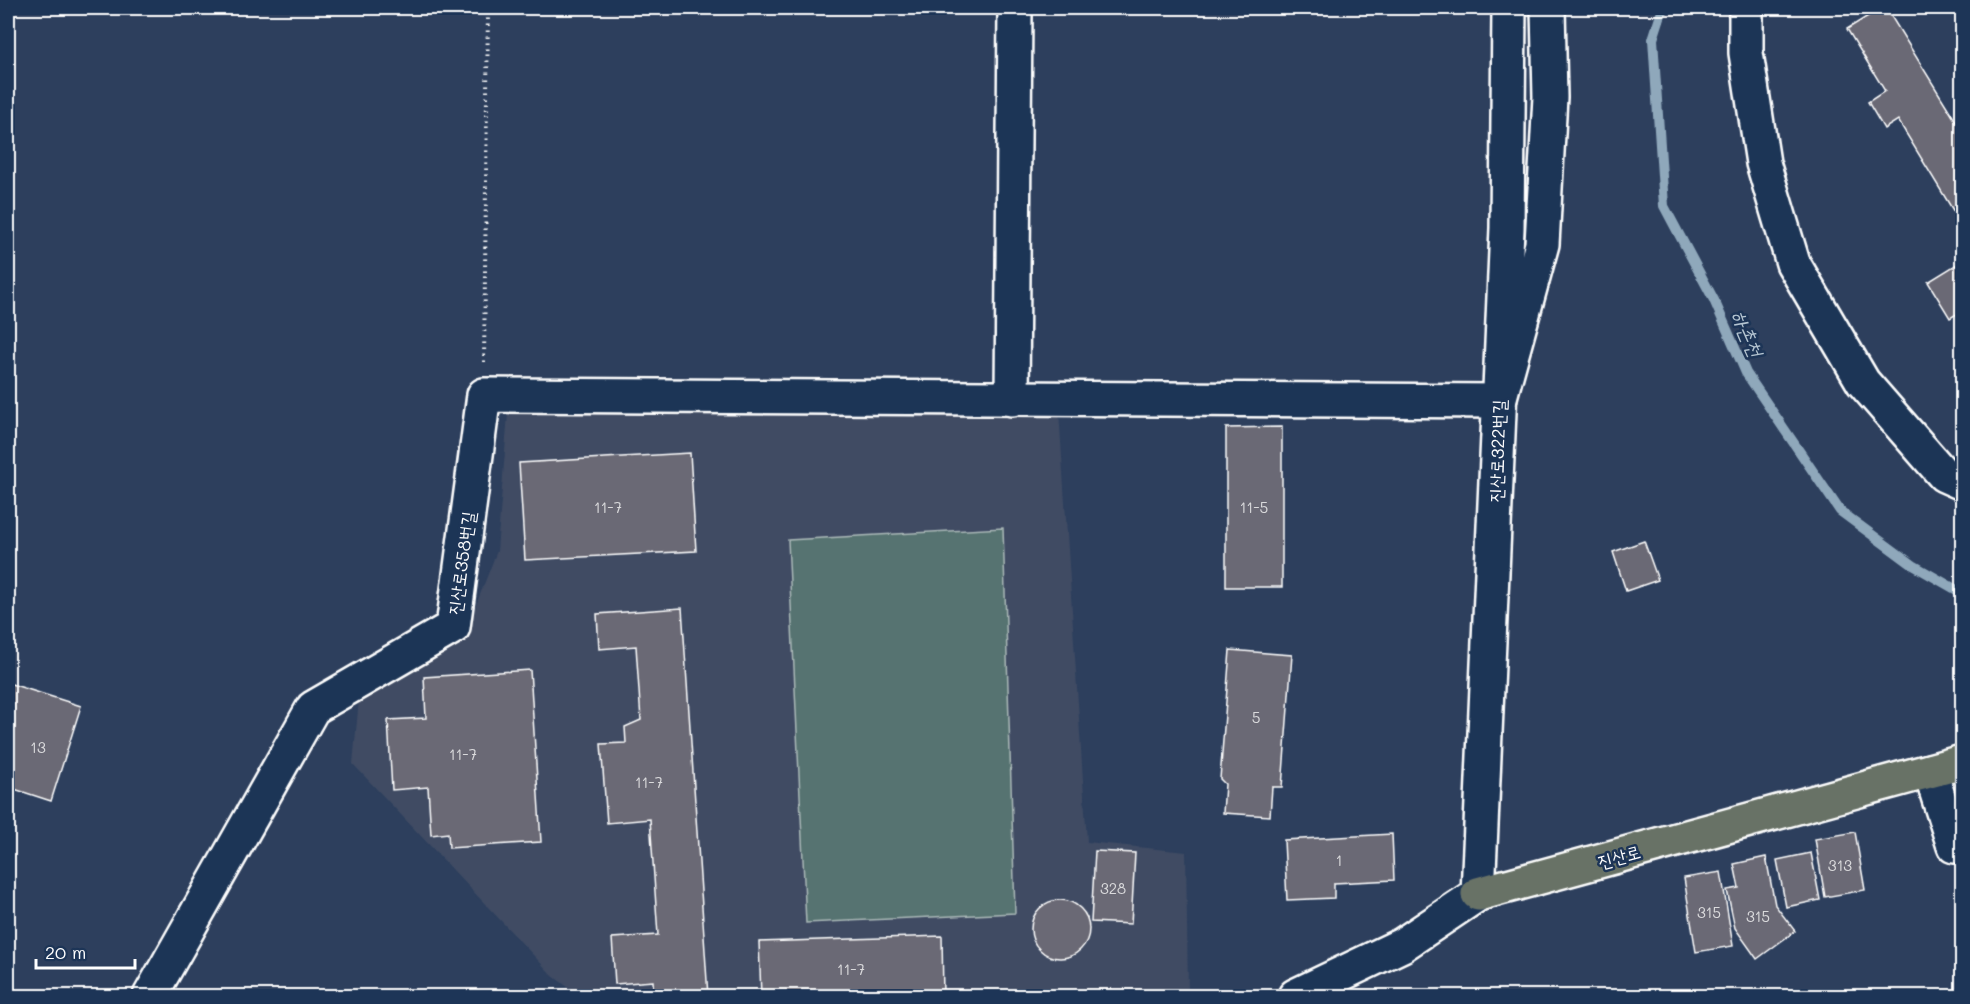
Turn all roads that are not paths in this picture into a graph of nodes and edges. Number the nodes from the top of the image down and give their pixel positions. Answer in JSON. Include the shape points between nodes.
{"nodes":[{"id":1,"x":1015,"y":8,"type":"edge"},
{"id":2,"x":1509,"y":8,"type":"edge"},
{"id":3,"x":1548,"y":8,"type":"edge"},
{"id":4,"x":1746,"y":8,"type":"edge"},
{"id":5,"x":1012,"y":399,"type":"junction"},
{"id":6,"x":1499,"y":401,"type":"junction"},
{"id":7,"x":1962,"y":483,"type":"edge"},
{"id":8,"x":1962,"y":762,"type":"edge"},
{"id":9,"x":1929,"y":771,"type":"junction"},
{"id":10,"x":1962,"y":844,"type":"edge"},
{"id":11,"x":1478,"y":894,"type":"junction"},
{"id":12,"x":150,"y":996,"type":"edge"},
{"id":13,"x":1295,"y":996,"type":"edge"}],
"edges":[{"from":1,"to":5,"type":"street"},
{"from":2,"to":6,"type":"street","name":"진산로322번길","via":[[1507,228]]},
{"from":3,"to":6,"type":"street","via":[[1550,97],[1542,244]]},
{"from":4,"to":7,"type":"street","via":[[1746,53],[1763,163],[1792,263],[1863,382],[1944,475]]},
{"from":5,"to":6,"type":"street"},
{"from":5,"to":12,"type":"street","name":"진산로358번길","via":[[484,396],[453,627],[313,708]]},
{"from":6,"to":11,"type":"street","name":"진산로322번길"},
{"from":8,"to":9,"type":"main road","name":"진산로"},
{"from":9,"to":10,"type":"street","via":[[1954,846]]},
{"from":9,"to":11,"type":"main road","name":"진산로"},
{"from":11,"to":13,"type":"street","name":"진산로","via":[[1402,945]]}]}
